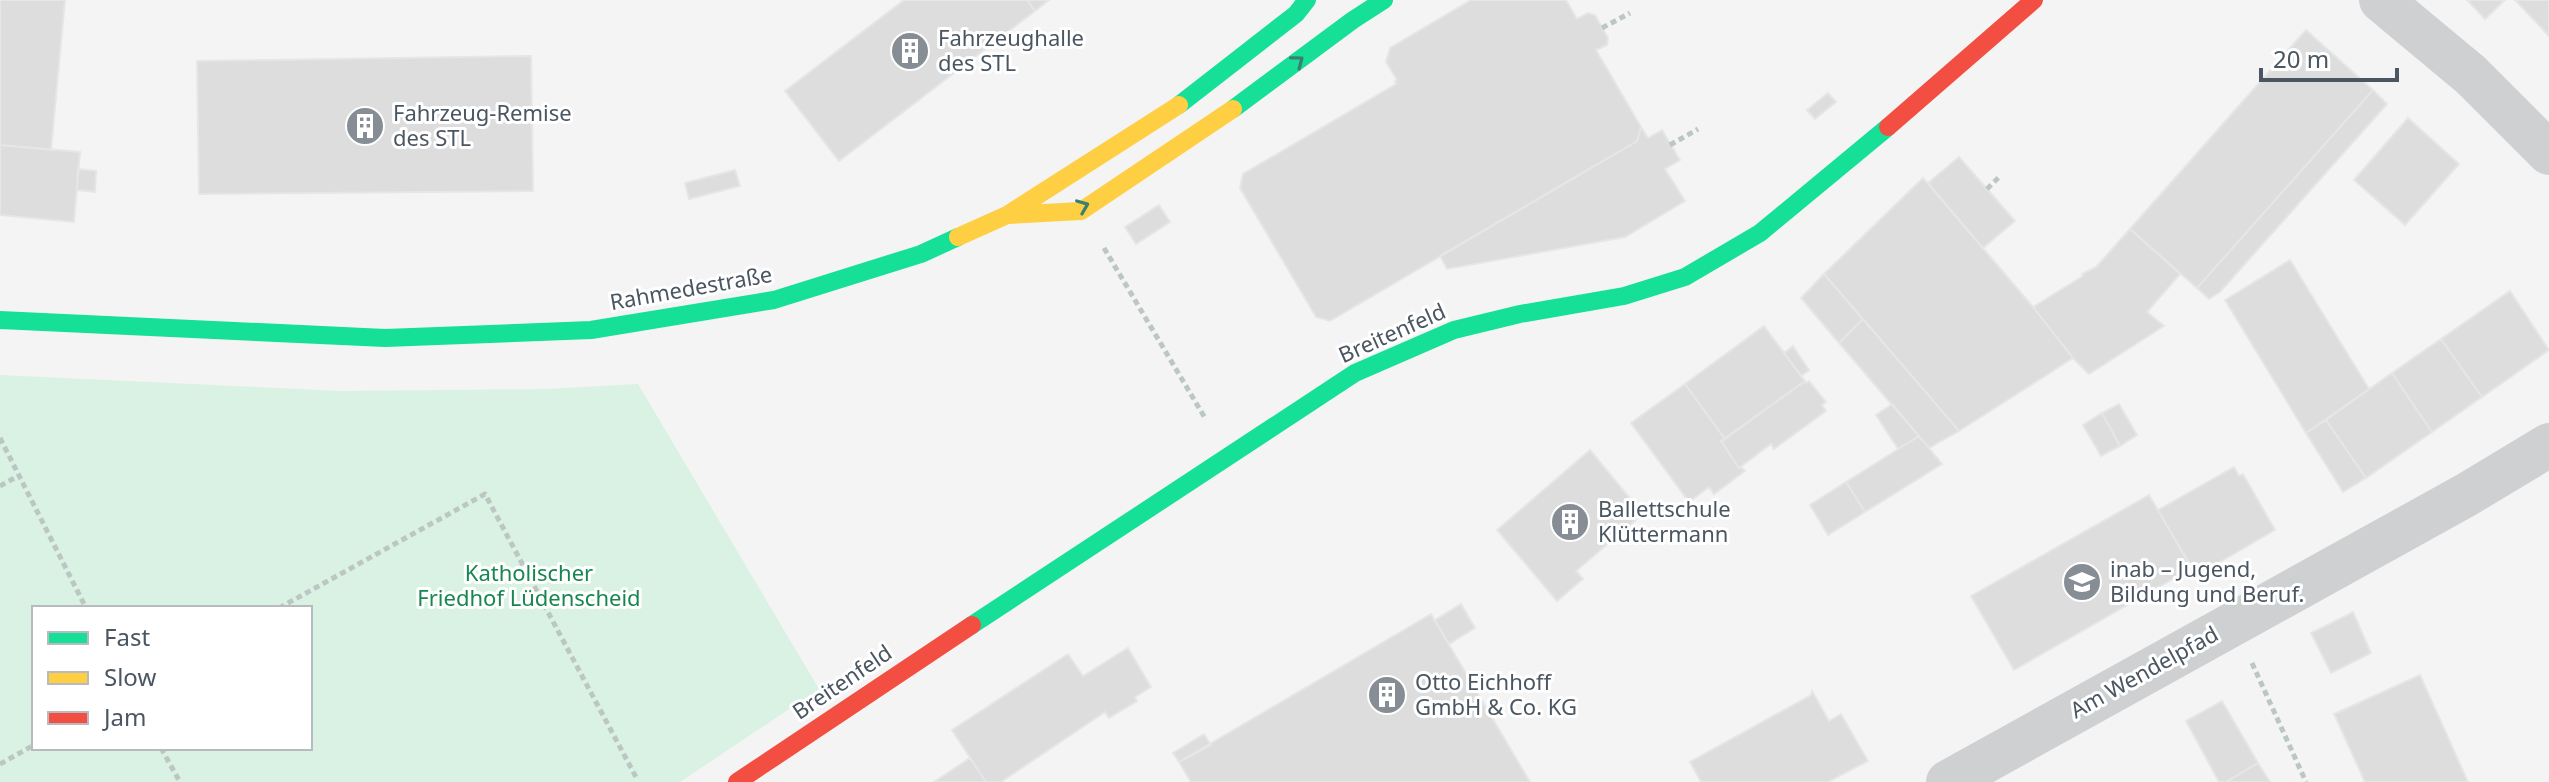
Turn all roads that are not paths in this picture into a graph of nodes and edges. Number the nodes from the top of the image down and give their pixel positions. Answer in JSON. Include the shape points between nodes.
{"nodes":[{"id":1,"x":1307,"y":0,"type":"edge"},
{"id":2,"x":1384,"y":0,"type":"edge"},
{"id":3,"x":2034,"y":0,"type":"edge"},
{"id":4,"x":2381,"y":0,"type":"edge"},
{"id":5,"x":2549,"y":153,"type":"edge"},
{"id":6,"x":1007,"y":215,"type":"junction"},
{"id":7,"x":0,"y":320,"type":"edge"},
{"id":8,"x":2549,"y":445,"type":"edge"},
{"id":9,"x":737,"y":782,"type":"edge"},
{"id":10,"x":1948,"y":782,"type":"edge"}],
"edges":[{"from":1,"to":6,"type":"main road","name":"Rahmedestraße","via":[[1182,103]]},
{"from":6,"to":2,"type":"main road","one_way":true,"via":[[1081,211],[1212,125]]},
{"from":3,"to":9,"type":"main road","name":"Breitenfeld","via":[[1760,233],[1718,259],[1674,281],[1603,300],[1470,325],[1355,373]]},
{"from":4,"to":5,"type":"street","via":[[2471,75]]},
{"from":6,"to":7,"type":"main road","name":"Rahmedestraße","via":[[921,254],[774,300],[591,330],[385,338]]},
{"from":8,"to":10,"type":"street","name":"Am Wendelpfad"}]}
